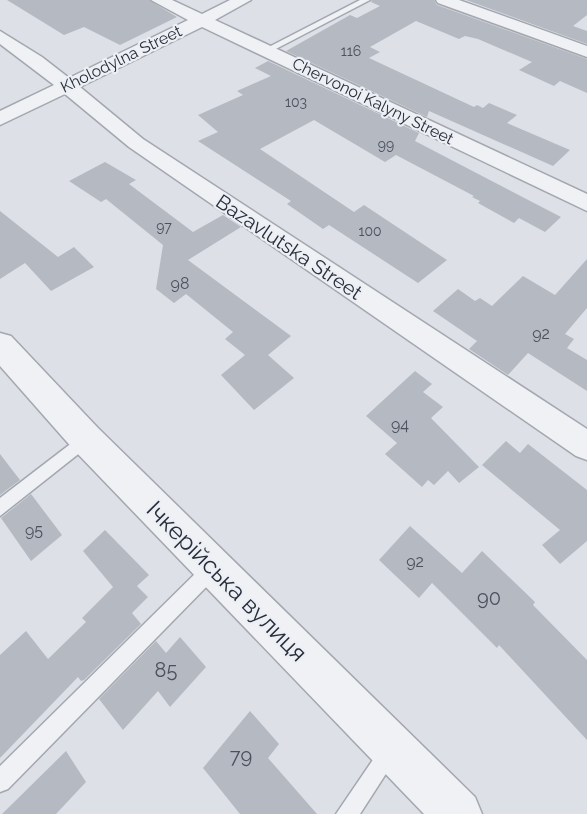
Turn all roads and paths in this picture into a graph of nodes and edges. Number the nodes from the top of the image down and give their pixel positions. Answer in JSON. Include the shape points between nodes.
{"nodes":[{"id":1,"x":159,"y":0,"type":"edge"},
{"id":2,"x":243,"y":0,"type":"edge"},
{"id":3,"x":366,"y":0,"type":"edge"},
{"id":4,"x":444,"y":0,"type":"edge"},
{"id":5,"x":202,"y":20,"type":"junction"},
{"id":6,"x":0,"y":36,"type":"edge"},
{"id":7,"x":267,"y":50,"type":"junction"},
{"id":8,"x":587,"y":52,"type":"edge"},
{"id":9,"x":66,"y":86,"type":"junction"},
{"id":10,"x":0,"y":119,"type":"edge"},
{"id":11,"x":587,"y":203,"type":"edge"},
{"id":12,"x":0,"y":345,"type":"edge"},
{"id":13,"x":86,"y":439,"type":"junction"},
{"id":14,"x":587,"y":446,"type":"edge"},
{"id":15,"x":0,"y":508,"type":"edge"},
{"id":16,"x":213,"y":568,"type":"junction"},
{"id":17,"x":393,"y":748,"type":"junction"},
{"id":18,"x":0,"y":781,"type":"edge"},
{"id":19,"x":347,"y":814,"type":"edge"},
{"id":20,"x":458,"y":814,"type":"edge"}],
"edges":[{"from":1,"to":5,"type":"street","name":"Chervonoi Kalyny Street"},
{"from":2,"to":5,"type":"street","name":"Kholodylna Street"},
{"from":3,"to":7,"type":"lane"},
{"from":4,"to":8,"type":"street"},
{"from":5,"to":7,"type":"street","name":"Chervonoi Kalyny Street"},
{"from":5,"to":9,"type":"street","name":"Kholodylna Street"},
{"from":6,"to":9,"type":"street","name":"Bazavlutska Street"},
{"from":7,"to":11,"type":"street","name":"Chervonoi Kalyny Street"},
{"from":9,"to":10,"type":"street","name":"Kholodylna Street"},
{"from":9,"to":14,"type":"street","name":"Bazavlutska Street","via":[[136,143]]},
{"from":12,"to":13,"type":"street","name":"Ічкерійська вулиця"},
{"from":13,"to":15,"type":"lane"},
{"from":13,"to":16,"type":"street","name":"Ічкерійська вулиця"},
{"from":16,"to":17,"type":"street","name":"Ічкерійська вулиця"},
{"from":16,"to":18,"type":"lane"},
{"from":17,"to":19,"type":"lane"},
{"from":17,"to":20,"type":"street","name":"Ічкерійська вулиця"}]}
